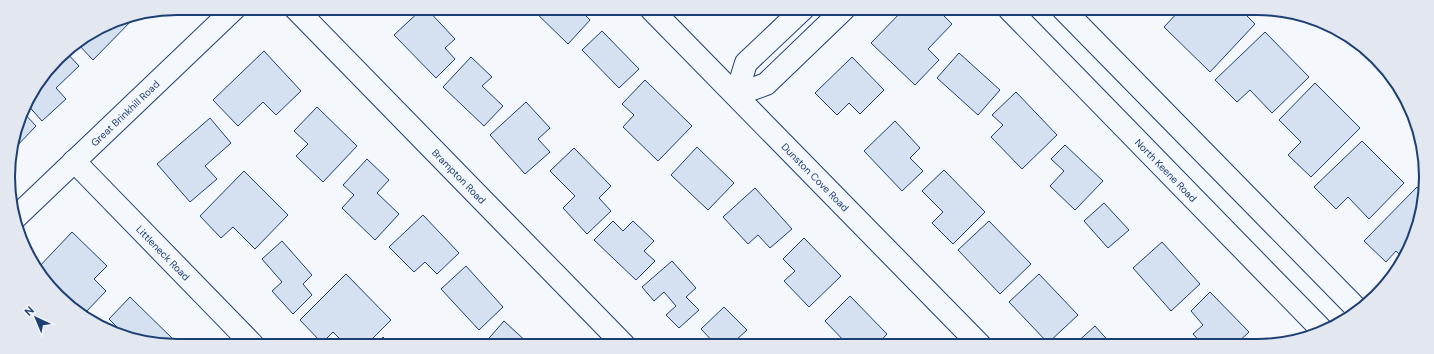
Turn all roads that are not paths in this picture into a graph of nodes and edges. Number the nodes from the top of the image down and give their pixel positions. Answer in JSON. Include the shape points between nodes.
{"nodes":[{"id":1,"x":227,"y":15,"type":"edge"},
{"id":2,"x":302,"y":15,"type":"edge"},
{"id":3,"x":657,"y":15,"type":"edge"},
{"id":4,"x":797,"y":15,"type":"edge"},
{"id":5,"x":838,"y":15,"type":"edge"},
{"id":6,"x":1015,"y":15,"type":"edge"},
{"id":7,"x":1069,"y":15,"type":"edge"},
{"id":8,"x":736,"y":95,"type":"junction"},
{"id":9,"x":74,"y":161,"type":"junction"},
{"id":10,"x":19,"y":214,"type":"edge"},
{"id":11,"x":1355,"y":307,"type":"edge"},
{"id":12,"x":1319,"y":327,"type":"edge"},
{"id":13,"x":248,"y":339,"type":"edge"},
{"id":14,"x":619,"y":339,"type":"edge"},
{"id":15,"x":974,"y":339,"type":"edge"}],
"edges":[{"from":1,"to":9,"type":"street","name":"Great Brinkhill Road"},
{"from":2,"to":14,"type":"street","name":"Brampton Road"},
{"from":3,"to":8,"type":"street","name":"Dunston Cove Road"},
{"from":4,"to":8,"type":"street","via":[[746,63]]},
{"from":5,"to":8,"type":"street","via":[[766,84]]},
{"from":6,"to":12,"type":"street","name":"North Keene Road"},
{"from":7,"to":11,"type":"street"},
{"from":8,"to":15,"type":"street","name":"Dunston Cove Road"},
{"from":9,"to":10,"type":"street","name":"Great Brinkhill Road"},
{"from":9,"to":13,"type":"street","name":"Littleneck Road"}]}
